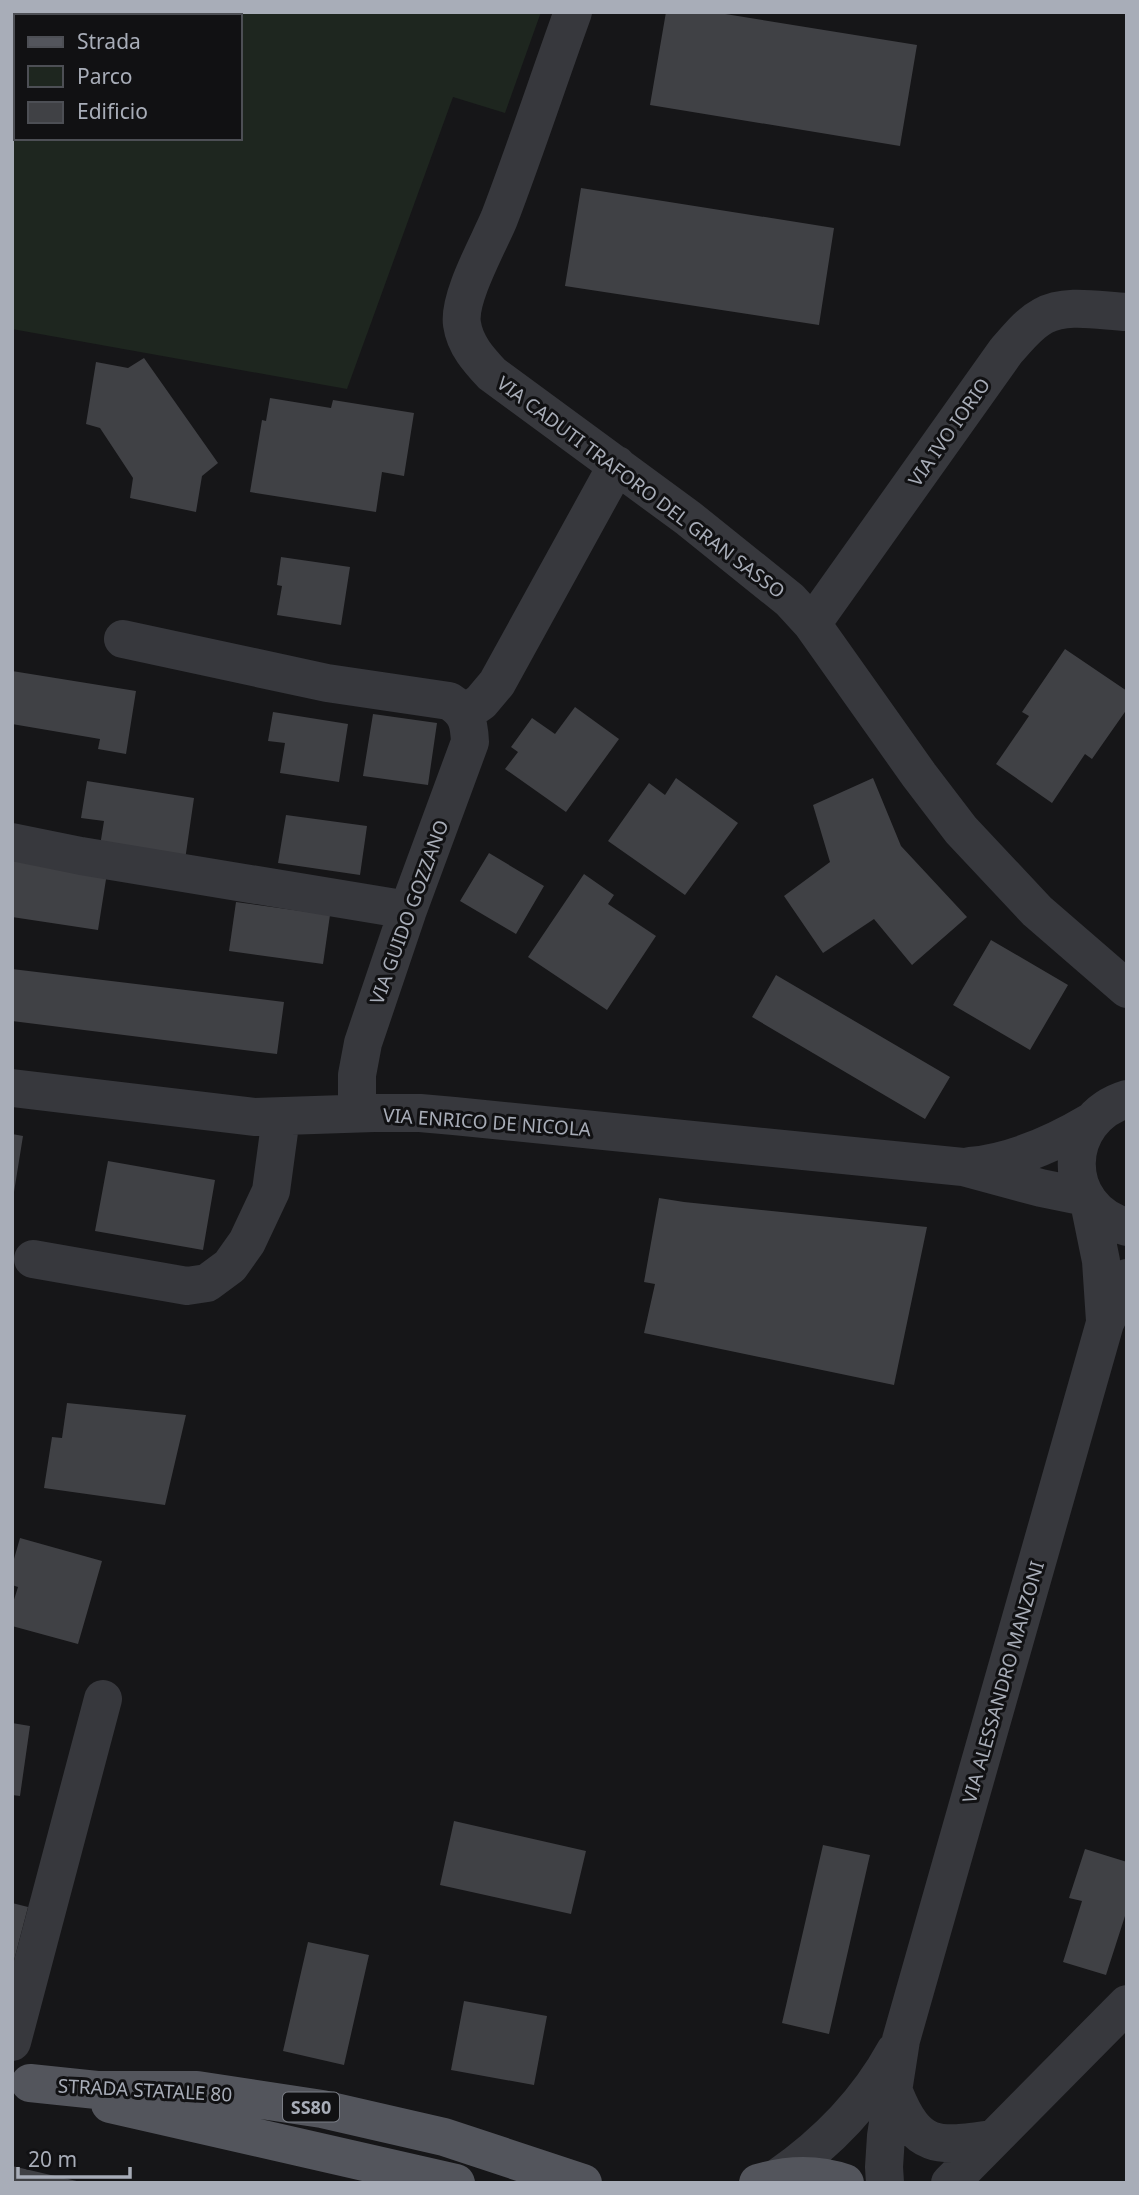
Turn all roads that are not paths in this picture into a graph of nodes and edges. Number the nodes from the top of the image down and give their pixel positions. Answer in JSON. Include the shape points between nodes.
{"nodes":[{"id":1,"x":573,"y":12,"type":"edge"},
{"id":2,"x":1127,"y":312,"type":"edge"},
{"id":3,"x":617,"y":465,"type":"junction"},
{"id":4,"x":812,"y":624,"type":"junction"},
{"id":5,"x":123,"y":639,"type":"dead end"},
{"id":6,"x":464,"y":714,"type":"junction"},
{"id":7,"x":12,"y":842,"type":"edge"},
{"id":8,"x":408,"y":910,"type":"junction"},
{"id":9,"x":1127,"y":989,"type":"edge"},
{"id":10,"x":12,"y":1088,"type":"edge"},
{"id":11,"x":1114,"y":1105,"type":"edge"},
{"id":12,"x":357,"y":1113,"type":"junction"},
{"id":13,"x":281,"y":1117,"type":"junction"},
{"id":14,"x":963,"y":1167,"type":"junction"},
{"id":15,"x":1087,"y":1199,"type":"junction"},
{"id":16,"x":1127,"y":1227,"type":"edge"},
{"id":17,"x":33,"y":1259,"type":"dead end"},
{"id":18,"x":1127,"y":1278,"type":"edge"},
{"id":19,"x":1105,"y":1323,"type":"junction"},
{"id":20,"x":103,"y":1699,"type":"dead end"},
{"id":21,"x":1127,"y":2004,"type":"edge"},
{"id":22,"x":901,"y":2040,"type":"junction"},
{"id":23,"x":12,"y":2042,"type":"edge"},
{"id":24,"x":21,"y":2081,"type":"edge"},
{"id":25,"x":894,"y":2092,"type":"junction"},
{"id":26,"x":993,"y":2139,"type":"junction"},
{"id":27,"x":765,"y":2181,"type":"edge"},
{"id":28,"x":456,"y":2183,"type":"edge"},
{"id":29,"x":583,"y":2183,"type":"edge"},
{"id":30,"x":845,"y":2183,"type":"edge"},
{"id":31,"x":886,"y":2183,"type":"edge"},
{"id":32,"x":950,"y":2183,"type":"edge"}],
"edges":[{"from":1,"to":3,"type":"street","name":"VIA CADUTI TRAFORO DEL GRAN SASSO","via":[[463,303],[462,324],[475,355],[492,374]]},
{"from":2,"to":4,"type":"street","name":"VIA IVO IORIO","via":[[1056,311],[1026,329]]},
{"from":3,"to":4,"type":"street","name":"VIA CADUTI TRAFORO DEL GRAN SASSO","via":[[749,565]]},
{"from":3,"to":6,"type":"street","via":[[496,682],[481,702]]},
{"from":4,"to":9,"type":"street","name":"VIA CADUTI TRAFORO DEL GRAN SASSO","via":[[961,830],[1037,911]]},
{"from":5,"to":6,"type":"street","via":[[327,683],[442,699]]},
{"from":6,"to":8,"type":"street","name":"VIA GUIDO GOZZANO","via":[[470,741]]},
{"from":7,"to":8,"type":"street"},
{"from":8,"to":12,"type":"street","name":"VIA GUIDO GOZZANO","via":[[360,1053]]},
{"from":10,"to":13,"type":"street","name":"VIA ENRICO DE NICOLA"},
{"from":11,"to":14,"type":"street","name":"VIA ENRICO DE NICOLA","via":[[1031,1152]]},
{"from":11,"to":15,"type":"street","name":"VIA ALESSANDRO MANZONI","via":[[1083,1135],[1076,1156],[1077,1177]]},
{"from":12,"to":13,"type":"street","name":"VIA ENRICO DE NICOLA"},
{"from":12,"to":14,"type":"street","name":"VIA ENRICO DE NICOLA","via":[[454,1115]]},
{"from":13,"to":17,"type":"street","via":[[271,1191],[247,1242],[230,1266],[208,1283],[187,1286]]},
{"from":14,"to":15,"type":"street","name":"VIA ENRICO DE NICOLA"},
{"from":15,"to":16,"type":"street","via":[[1110,1221]]},
{"from":15,"to":19,"type":"street","name":"VIA ALESSANDRO MANZONI","via":[[1101,1261]]},
{"from":18,"to":19,"type":"street","name":"VIA ALESSANDRO MANZONI"},
{"from":19,"to":22,"type":"street","name":"VIA ALESSANDRO MANZONI"},
{"from":20,"to":23,"type":"street"},
{"from":21,"to":26,"type":"street"},
{"from":22,"to":25,"type":"street","name":"VIA ALESSANDRO MANZONI"},
{"from":22,"to":27,"type":"street","name":"VIA ALESSANDRO MANZONI","via":[[879,2078],[826,2141]]},
{"from":24,"to":28,"type":"main road","name":"STRADA STATALE 80","number":"SS80"},
{"from":24,"to":29,"type":"main road","name":"STRADA STATALE 80","number":"SS80","via":[[97,2090],[207,2091],[322,2109],[444,2137]]},
{"from":25,"to":26,"type":"street","via":[[910,2126],[921,2136],[955,2145]]},
{"from":25,"to":31,"type":"street","name":"VIA ALESSANDRO MANZONI","via":[[885,2150]]},
{"from":26,"to":32,"type":"street"},
{"from":27,"to":30,"type":"main road","via":[[810,2176]]}]}
